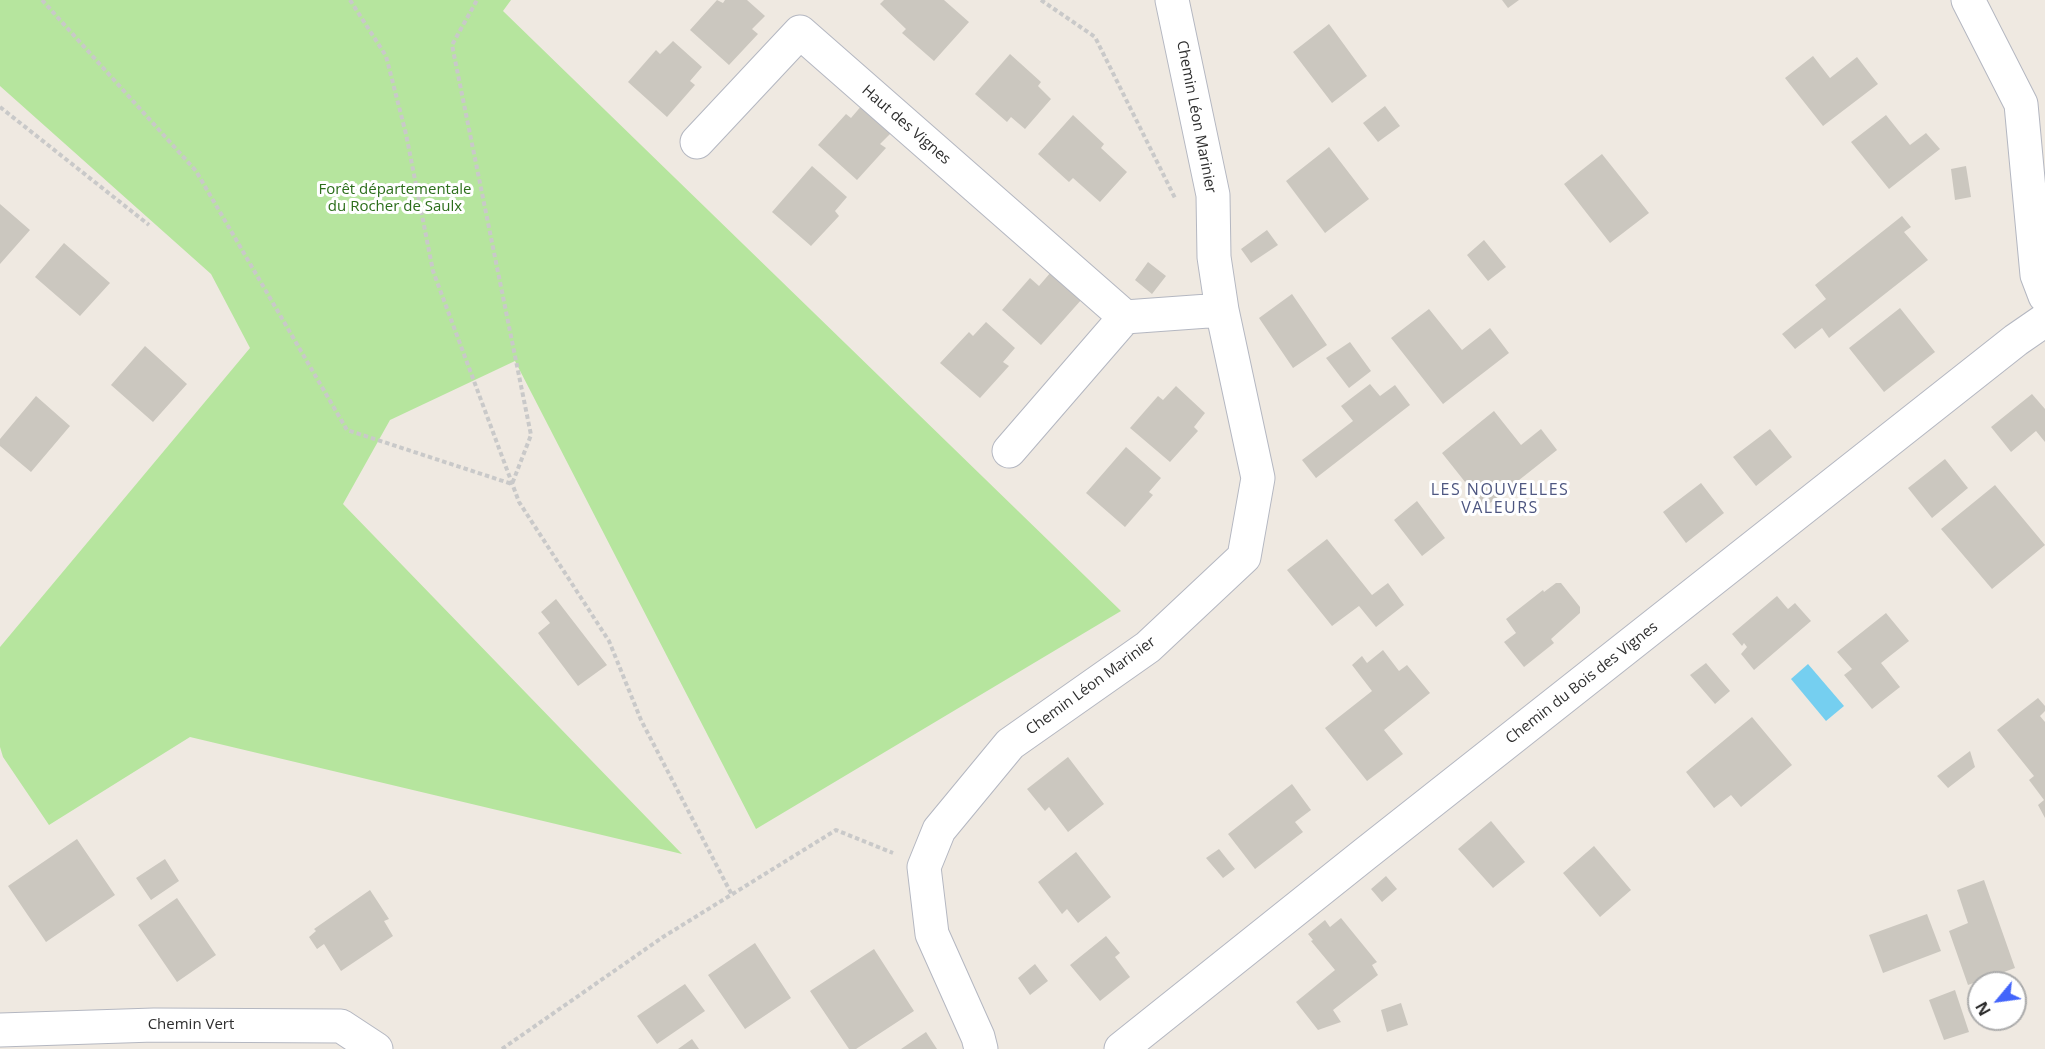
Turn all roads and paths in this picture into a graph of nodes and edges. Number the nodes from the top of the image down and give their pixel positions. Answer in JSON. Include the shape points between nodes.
{"nodes":[{"id":1,"x":42,"y":0,"type":"edge"},
{"id":2,"x":350,"y":0,"type":"edge"},
{"id":3,"x":477,"y":0,"type":"edge"},
{"id":4,"x":1041,"y":0,"type":"edge"},
{"id":5,"x":1172,"y":0,"type":"edge"},
{"id":6,"x":1968,"y":0,"type":"edge"},
{"id":7,"x":0,"y":107,"type":"edge"},
{"id":8,"x":697,"y":142,"type":"dead end"},
{"id":9,"x":1180,"y":207,"type":"dead end"},
{"id":10,"x":149,"y":225,"type":"dead end"},
{"id":11,"x":2045,"y":296,"type":"edge"},
{"id":12,"x":1222,"y":310,"type":"junction"},
{"id":13,"x":1125,"y":317,"type":"junction"},
{"id":14,"x":2045,"y":320,"type":"edge"},
{"id":15,"x":1009,"y":451,"type":"dead end"},
{"id":16,"x":512,"y":484,"type":"junction"},
{"id":17,"x":924,"y":867,"type":"junction"},
{"id":18,"x":732,"y":895,"type":"junction"},
{"id":19,"x":0,"y":1030,"type":"edge"},
{"id":20,"x":376,"y":1049,"type":"edge"},
{"id":21,"x":502,"y":1049,"type":"edge"},
{"id":22,"x":981,"y":1049,"type":"edge"},
{"id":23,"x":1121,"y":1049,"type":"edge"}],
"edges":[{"from":1,"to":16,"type":"path","via":[[196,171],[347,430]]},
{"from":2,"to":16,"type":"path","via":[[386,56],[433,271]]},
{"from":3,"to":16,"type":"path","via":[[452,45],[531,435]]},
{"from":4,"to":9,"type":"path","via":[[1095,37]]},
{"from":5,"to":12,"type":"street","name":"Chemin Léon Marinier","via":[[1213,195],[1214,257]]},
{"from":6,"to":11,"type":"street","via":[[2021,104],[2037,275]]},
{"from":7,"to":10,"type":"path"},
{"from":8,"to":13,"type":"street","name":"Haut des Vignes","via":[[800,32]]},
{"from":12,"to":13,"type":"street"},
{"from":12,"to":17,"type":"street","name":"Chemin Léon Marinier","via":[[1258,478],[1244,557],[1148,647],[1010,744],[939,830]]},
{"from":13,"to":15,"type":"street"},
{"from":14,"to":23,"type":"street","name":"Chemin du Bois des Vignes"},
{"from":16,"to":18,"type":"path","via":[[519,502],[609,641],[641,720]]},
{"from":17,"to":18,"type":"path","via":[[836,830]]},
{"from":17,"to":22,"type":"street","name":"Chemin Léon Marinier","via":[[932,934]]},
{"from":18,"to":21,"type":"path","via":[[663,937]]},
{"from":19,"to":20,"type":"street","name":"Chemin Vert","via":[[154,1025],[341,1026]]}]}
